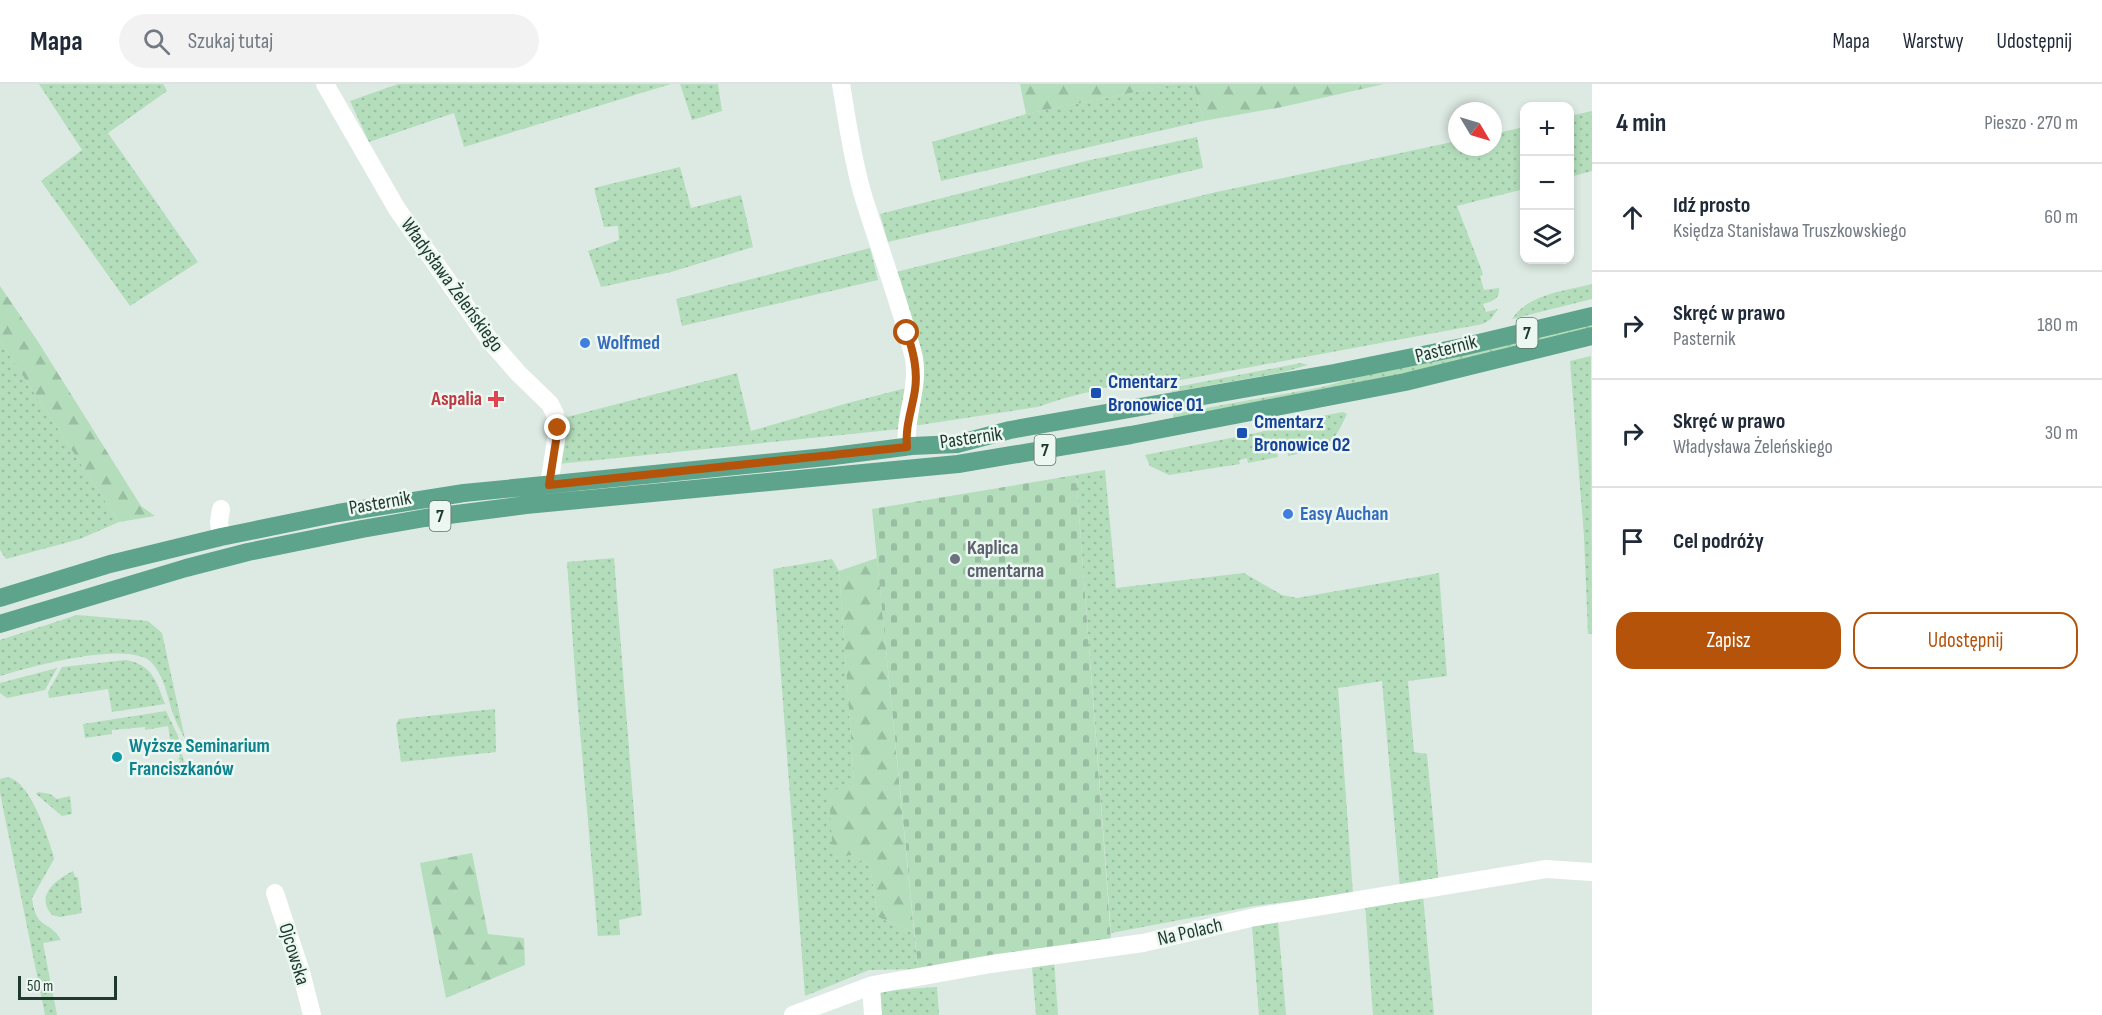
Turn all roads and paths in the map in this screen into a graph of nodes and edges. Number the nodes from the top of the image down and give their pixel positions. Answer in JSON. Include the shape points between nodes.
{"nodes":[{"id":1,"x":325,"y":84,"type":"edge"},
{"id":2,"x":841,"y":84,"type":"edge"},
{"id":3,"x":1592,"y":316,"type":"edge"},
{"id":4,"x":1592,"y":336,"type":"edge"},
{"id":5,"x":907,"y":447,"type":"junction"},
{"id":6,"x":549,"y":485,"type":"junction"},
{"id":7,"x":221,"y":509,"type":"dead end"},
{"id":8,"x":221,"y":537,"type":"junction"},
{"id":9,"x":0,"y":598,"type":"edge"},
{"id":10,"x":0,"y":624,"type":"edge"},
{"id":11,"x":1592,"y":872,"type":"edge"},
{"id":12,"x":275,"y":893,"type":"dead end"},
{"id":13,"x":871,"y":986,"type":"junction"},
{"id":14,"x":312,"y":1015,"type":"edge"},
{"id":15,"x":793,"y":1015,"type":"edge"},
{"id":16,"x":873,"y":1015,"type":"edge"}],
"edges":[{"from":1,"to":6,"type":"street","name":"Władysława Żeleńskiego","via":[[397,209],[491,342],[550,404],[558,428]]},
{"from":2,"to":5,"type":"street","via":[[862,192],[914,358],[915,388],[906,431]]},
{"from":3,"to":5,"type":"main road","name":"Pasternik","number":"7","via":[[1334,373],[1021,428],[957,444]]},
{"from":4,"to":10,"type":"main road","name":"Pasternik","number":"7","via":[[1405,382],[958,464],[526,505],[362,529],[186,568]]},
{"from":5,"to":6,"type":"main road","name":"Pasternik","number":"7"},
{"from":6,"to":8,"type":"main road","name":"Pasternik","number":"7","via":[[359,509]]},
{"from":7,"to":8,"type":"street"},
{"from":8,"to":9,"type":"main road","name":"Pasternik","number":"7","via":[[110,564]]},
{"from":11,"to":13,"type":"street","name":"Na Polach","via":[[1546,870],[1256,917],[1143,943]]},
{"from":12,"to":14,"type":"street","name":"Ojcowska"},
{"from":13,"to":15,"type":"street","name":"Na Polach"},
{"from":13,"to":16,"type":"street"}]}
